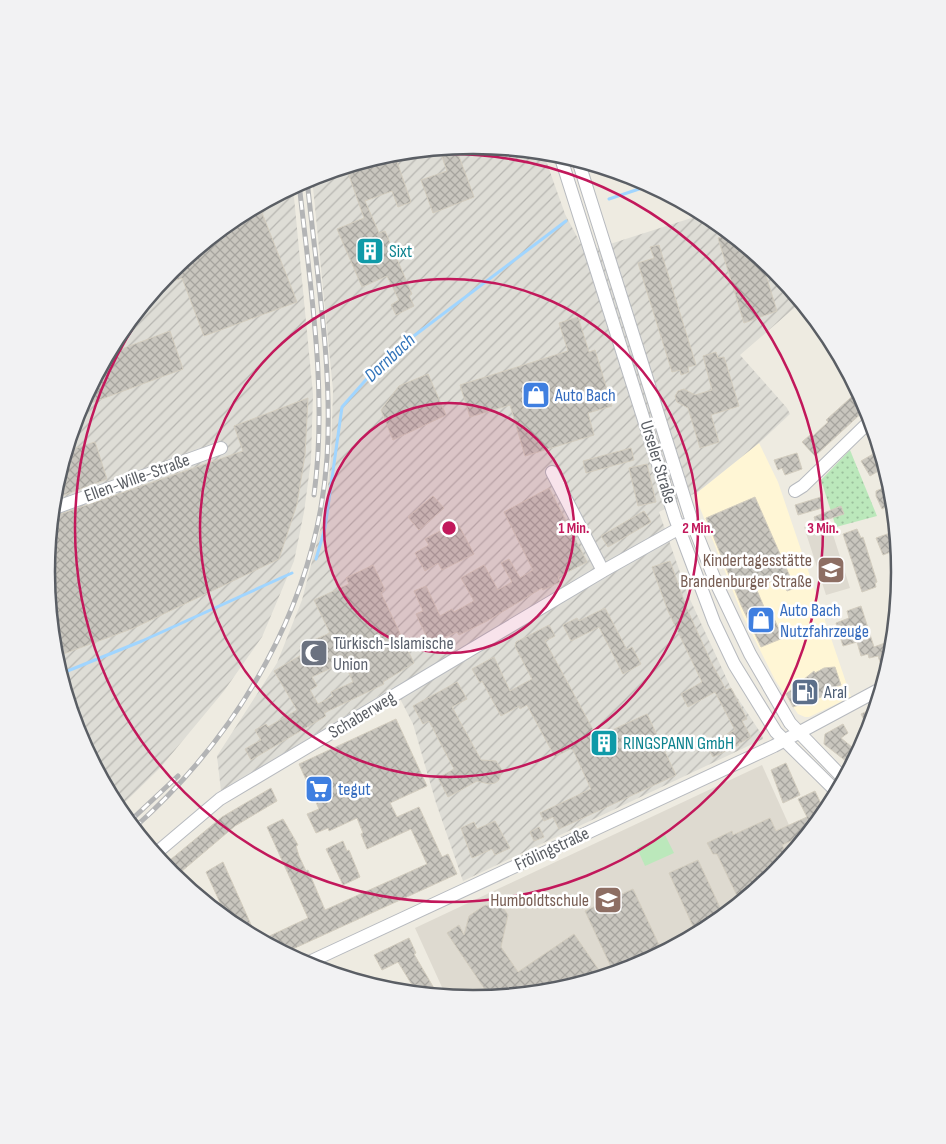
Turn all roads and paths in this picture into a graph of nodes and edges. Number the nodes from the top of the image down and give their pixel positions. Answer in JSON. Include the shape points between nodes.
{"nodes":[{"id":1,"x":563,"y":164,"type":"edge"},
{"id":2,"x":580,"y":168,"type":"edge"},
{"id":3,"x":865,"y":426,"type":"edge"},
{"id":4,"x":221,"y":448,"type":"dead end"},
{"id":5,"x":552,"y":472,"type":"dead end"},
{"id":6,"x":795,"y":491,"type":"dead end"},
{"id":7,"x":61,"y":506,"type":"edge"},
{"id":8,"x":692,"y":522,"type":"junction"},
{"id":9,"x":679,"y":528,"type":"junction"},
{"id":10,"x":603,"y":571,"type":"junction"},
{"id":11,"x":873,"y":693,"type":"edge"},
{"id":12,"x":798,"y":733,"type":"junction"},
{"id":13,"x":784,"y":741,"type":"junction"},
{"id":14,"x":839,"y":774,"type":"edge"},
{"id":15,"x":832,"y":787,"type":"edge"},
{"id":16,"x":160,"y":849,"type":"edge"},
{"id":17,"x":316,"y":959,"type":"edge"}],
"edges":[{"from":1,"to":9,"type":"street","name":"Urseler Straße"},
{"from":2,"to":8,"type":"street","name":"Urseler Straße"},
{"from":3,"to":6,"type":"street"},
{"from":4,"to":7,"type":"street","name":"Ellen-Wille-Straße"},
{"from":5,"to":10,"type":"street"},
{"from":8,"to":9,"type":"street","name":"Schaberweg"},
{"from":8,"to":12,"type":"street","name":"Urseler Straße","via":[[716,585],[746,646],[770,692]]},
{"from":9,"to":10,"type":"street","name":"Schaberweg"},
{"from":9,"to":13,"type":"street","name":"Urseler Straße","via":[[714,622],[734,664]]},
{"from":10,"to":16,"type":"street","name":"Schaberweg","via":[[212,804]]},
{"from":11,"to":12,"type":"street","name":"Frölingstraße"},
{"from":12,"to":13,"type":"street","name":"Frölingstraße"},
{"from":12,"to":14,"type":"street","name":"Urseler Straße"},
{"from":13,"to":15,"type":"street","name":"Urseler Straße"},
{"from":13,"to":17,"type":"street","name":"Frölingstraße"}]}
